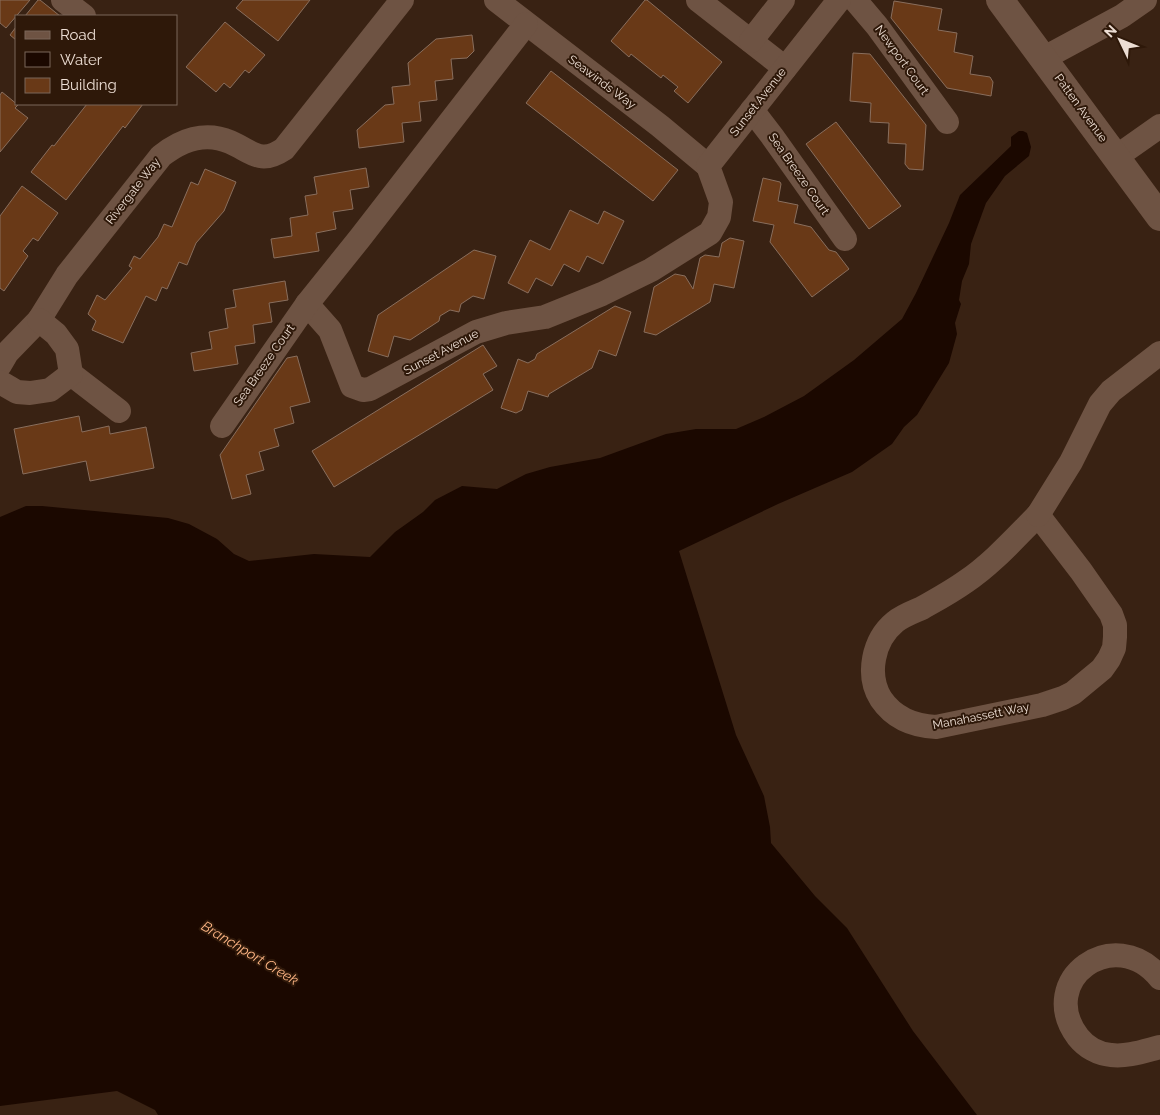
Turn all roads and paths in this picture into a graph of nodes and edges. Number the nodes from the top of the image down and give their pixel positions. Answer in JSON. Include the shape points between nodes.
{"nodes":[{"id":1,"x":63,"y":0,"type":"edge"},
{"id":2,"x":402,"y":0,"type":"edge"},
{"id":3,"x":496,"y":0,"type":"edge"},
{"id":4,"x":698,"y":0,"type":"edge"},
{"id":5,"x":783,"y":0,"type":"edge"},
{"id":6,"x":838,"y":0,"type":"edge"},
{"id":7,"x":855,"y":0,"type":"edge"},
{"id":8,"x":1000,"y":0,"type":"edge"},
{"id":9,"x":1145,"y":0,"type":"edge"},
{"id":10,"x":83,"y":15,"type":"edge"},
{"id":11,"x":526,"y":24,"type":"junction"},
{"id":12,"x":751,"y":41,"type":"junction"},
{"id":13,"x":1044,"y":58,"type":"junction"},
{"id":14,"x":785,"y":68,"type":"junction"},
{"id":15,"x":752,"y":110,"type":"junction"},
{"id":16,"x":947,"y":122,"type":"dead end"},
{"id":17,"x":1160,"y":126,"type":"edge"},
{"id":18,"x":1116,"y":157,"type":"junction"},
{"id":19,"x":708,"y":166,"type":"junction"},
{"id":20,"x":1160,"y":217,"type":"edge"},
{"id":21,"x":845,"y":239,"type":"dead end"},
{"id":22,"x":307,"y":304,"type":"junction"},
{"id":23,"x":39,"y":320,"type":"junction"},
{"id":24,"x":1160,"y":353,"type":"edge"},
{"id":25,"x":0,"y":365,"type":"edge"},
{"id":26,"x":71,"y":374,"type":"junction"},
{"id":27,"x":0,"y":382,"type":"edge"},
{"id":28,"x":119,"y":411,"type":"dead end"},
{"id":29,"x":222,"y":426,"type":"dead end"},
{"id":30,"x":1038,"y":515,"type":"junction"},
{"id":31,"x":1160,"y":978,"type":"edge"},
{"id":32,"x":1160,"y":1047,"type":"edge"}],
"edges":[{"from":1,"to":10,"type":"street"},
{"from":2,"to":23,"type":"street","name":"Rivergate Way","via":[[284,149],[275,155],[253,155],[230,142],[193,138],[176,144],[160,156],[67,275]]},
{"from":3,"to":11,"type":"street","name":"Seawinds Way"},
{"from":4,"to":12,"type":"street"},
{"from":5,"to":12,"type":"street"},
{"from":6,"to":14,"type":"street","name":"Sunset Avenue"},
{"from":7,"to":16,"type":"street","name":"Newport Court"},
{"from":8,"to":13,"type":"street","name":"Patten Avenue"},
{"from":9,"to":13,"type":"street"},
{"from":11,"to":19,"type":"street","name":"Seawinds Way"},
{"from":11,"to":22,"type":"street"},
{"from":12,"to":14,"type":"street"},
{"from":13,"to":18,"type":"street","name":"Patten Avenue"},
{"from":14,"to":15,"type":"street","name":"Sunset Avenue"},
{"from":15,"to":19,"type":"street","name":"Sunset Avenue"},
{"from":15,"to":21,"type":"street","name":"Sea Breeze Court"},
{"from":17,"to":18,"type":"street"},
{"from":18,"to":20,"type":"street","name":"Patten Avenue"},
{"from":19,"to":22,"type":"street","name":"Sunset Avenue","via":[[721,202],[719,217],[710,233],[650,270],[602,294],[545,317],[476,332],[370,389],[352,386],[330,330]]},
{"from":22,"to":29,"type":"street","name":"Sea Breeze Court"},
{"from":23,"to":25,"type":"street","name":"Rivergate Way","via":[[7,353]]},
{"from":23,"to":26,"type":"street","via":[[56,334],[67,349]]},
{"from":24,"to":30,"type":"street","name":"Manahassett Way","via":[[1100,404],[1071,462]]},
{"from":26,"to":27,"type":"street","via":[[50,390],[30,393],[16,392]]},
{"from":26,"to":28,"type":"street"},
{"from":30,"to":30,"type":"street","name":"Manahassett Way","via":[[966,582],[896,622],[885,632],[876,648],[874,685],[894,713],[921,726],[936,727],[1042,705],[1073,693],[1102,669],[1114,648],[1115,625],[1111,614]]},
{"from":31,"to":32,"type":"street","via":[[1152,968],[1136,959],[1122,955],[1103,956],[1089,961],[1078,971],[1066,995],[1072,1028],[1092,1049],[1109,1055],[1124,1055]]}]}
